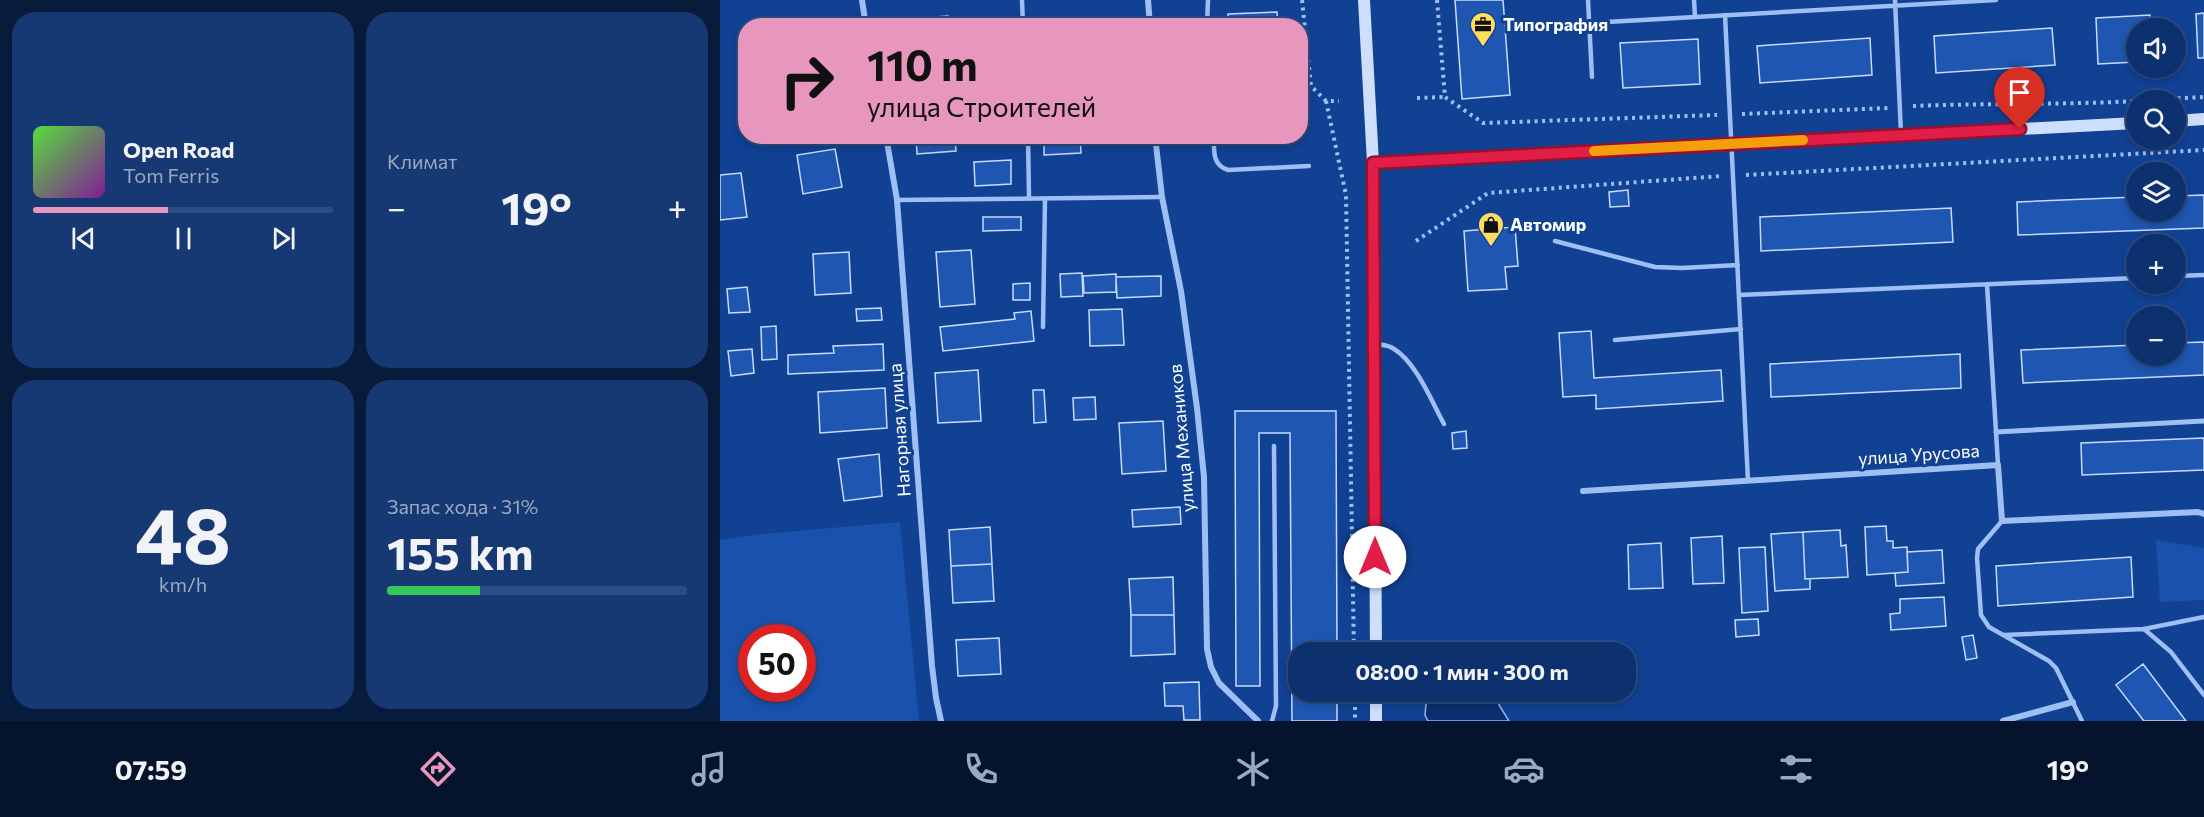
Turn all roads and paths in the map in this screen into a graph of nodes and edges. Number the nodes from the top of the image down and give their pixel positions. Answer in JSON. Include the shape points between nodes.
{"nodes":[{"id":1,"x":862,"y":0,"type":"edge"},
{"id":2,"x":1022,"y":0,"type":"edge"},
{"id":3,"x":1149,"y":0,"type":"edge"},
{"id":4,"x":1208,"y":0,"type":"edge"},
{"id":5,"x":1302,"y":0,"type":"edge"},
{"id":6,"x":1364,"y":0,"type":"edge"},
{"id":7,"x":1588,"y":0,"type":"edge"},
{"id":8,"x":1694,"y":0,"type":"edge"},
{"id":9,"x":1996,"y":0,"type":"edge"},
{"id":10,"x":1895,"y":3,"type":"edge"},
{"id":11,"x":1725,"y":15,"type":"junction"},
{"id":12,"x":1695,"y":17,"type":"junction"},
{"id":13,"x":865,"y":18,"type":"edge"},
{"id":14,"x":1023,"y":18,"type":"edge"},
{"id":15,"x":1150,"y":18,"type":"edge"},
{"id":16,"x":1207,"y":18,"type":"edge"},
{"id":17,"x":1304,"y":18,"type":"edge"},
{"id":18,"x":1589,"y":23,"type":"junction"},
{"id":19,"x":1308,"y":57,"type":"edge"},
{"id":20,"x":1592,"y":77,"type":"dead end"},
{"id":21,"x":1445,"y":97,"type":"dead end"},
{"id":22,"x":2204,"y":97,"type":"edge"},
{"id":23,"x":1417,"y":98,"type":"dead end"},
{"id":24,"x":2186,"y":98,"type":"edge"},
{"id":25,"x":1326,"y":101,"type":"junction"},
{"id":26,"x":1339,"y":101,"type":"dead end"},
{"id":27,"x":2204,"y":119,"type":"edge"},
{"id":28,"x":2186,"y":120,"type":"edge"},
{"id":29,"x":2126,"y":123,"type":"edge"},
{"id":30,"x":1901,"y":134,"type":"junction"},
{"id":31,"x":1731,"y":143,"type":"junction"},
{"id":32,"x":887,"y":144,"type":"edge"},
{"id":33,"x":1028,"y":144,"type":"edge"},
{"id":34,"x":1156,"y":144,"type":"edge"},
{"id":35,"x":1214,"y":144,"type":"edge"},
{"id":36,"x":2204,"y":150,"type":"edge"},
{"id":37,"x":1373,"y":163,"type":"junction"},
{"id":38,"x":1309,"y":166,"type":"dead end"},
{"id":39,"x":1733,"y":176,"type":"junction"},
{"id":40,"x":1162,"y":196,"type":"junction"},
{"id":41,"x":1029,"y":198,"type":"junction"},
{"id":42,"x":1045,"y":199,"type":"junction"},
{"id":43,"x":897,"y":200,"type":"junction"},
{"id":44,"x":1416,"y":241,"type":"dead end"},
{"id":45,"x":1555,"y":241,"type":"dead end"},
{"id":46,"x":1738,"y":265,"type":"junction"},
{"id":47,"x":2204,"y":275,"type":"edge"},
{"id":48,"x":2186,"y":276,"type":"edge"},
{"id":49,"x":2126,"y":278,"type":"edge"},
{"id":50,"x":1987,"y":284,"type":"junction"},
{"id":51,"x":1739,"y":295,"type":"junction"},
{"id":52,"x":1043,"y":327,"type":"dead end"},
{"id":53,"x":1741,"y":329,"type":"junction"},
{"id":54,"x":1615,"y":340,"type":"dead end"},
{"id":55,"x":1373,"y":344,"type":"junction"},
{"id":56,"x":2204,"y":421,"type":"edge"},
{"id":57,"x":1444,"y":424,"type":"dead end"},
{"id":58,"x":1996,"y":432,"type":"junction"},
{"id":59,"x":1274,"y":446,"type":"dead end"},
{"id":60,"x":1998,"y":465,"type":"junction"},
{"id":61,"x":1748,"y":481,"type":"junction"},
{"id":62,"x":1583,"y":491,"type":"dead end"},
{"id":63,"x":2204,"y":514,"type":"edge"},
{"id":64,"x":2002,"y":521,"type":"junction"},
{"id":65,"x":2204,"y":616,"type":"edge"},
{"id":66,"x":2144,"y":628,"type":"junction"},
{"id":67,"x":2004,"y":635,"type":"junction"},
{"id":68,"x":1354,"y":642,"type":"edge"},
{"id":69,"x":1376,"y":642,"type":"edge"},
{"id":70,"x":2204,"y":695,"type":"edge"},
{"id":71,"x":1355,"y":702,"type":"edge"},
{"id":72,"x":1376,"y":702,"type":"edge"},
{"id":73,"x":2073,"y":702,"type":"junction"},
{"id":74,"x":941,"y":721,"type":"edge"},
{"id":75,"x":1258,"y":721,"type":"edge"},
{"id":76,"x":1272,"y":721,"type":"edge"},
{"id":77,"x":1355,"y":721,"type":"edge"},
{"id":78,"x":1376,"y":721,"type":"edge"},
{"id":79,"x":2003,"y":721,"type":"edge"},
{"id":80,"x":2082,"y":721,"type":"edge"}],
"edges":[{"from":1,"to":13,"type":"street"},
{"from":2,"to":14,"type":"lane"},
{"from":3,"to":15,"type":"street"},
{"from":4,"to":16,"type":"lane"},
{"from":5,"to":17,"type":"path"},
{"from":6,"to":37,"type":"main road"},
{"from":7,"to":18,"type":"lane"},
{"from":8,"to":12,"type":"lane"},
{"from":9,"to":10,"type":"lane"},
{"from":10,"to":11,"type":"lane"},
{"from":10,"to":30,"type":"lane"},
{"from":11,"to":12,"type":"lane"},
{"from":11,"to":31,"type":"lane"},
{"from":12,"to":18,"type":"lane"},
{"from":18,"to":20,"type":"lane"},
{"from":19,"to":25,"type":"path","via":[[1311,86]]},
{"from":21,"to":23,"type":"path"},
{"from":22,"to":24,"type":"path"},
{"from":25,"to":26,"type":"path"},
{"from":25,"to":68,"type":"path","via":[[1346,195]]},
{"from":27,"to":28,"type":"main road"},
{"from":29,"to":30,"type":"main road"},
{"from":30,"to":31,"type":"main road"},
{"from":31,"to":37,"type":"main road"},
{"from":31,"to":39,"type":"lane"},
{"from":32,"to":43,"type":"street","name":"Нагорная улица"},
{"from":33,"to":41,"type":"lane"},
{"from":34,"to":40,"type":"street","name":"улица Механиков"},
{"from":35,"to":38,"type":"lane","via":[[1218,164],[1228,170]]},
{"from":36,"to":39,"type":"path"},
{"from":37,"to":55,"type":"main road"},
{"from":39,"to":44,"type":"path","via":[[1488,193]]},
{"from":39,"to":46,"type":"lane"},
{"from":40,"to":42,"type":"lane"},
{"from":40,"to":75,"type":"street","name":"улица Механиков","via":[[1181,291],[1204,477],[1206,649],[1219,683]]},
{"from":41,"to":42,"type":"lane"},
{"from":41,"to":43,"type":"lane"},
{"from":42,"to":52,"type":"lane"},
{"from":43,"to":74,"type":"street","name":"Нагорная улица","via":[[933,666]]},
{"from":45,"to":46,"type":"lane","via":[[1655,267]]},
{"from":46,"to":51,"type":"lane"},
{"from":47,"to":48,"type":"lane"},
{"from":49,"to":50,"type":"lane"},
{"from":50,"to":51,"type":"lane"},
{"from":50,"to":58,"type":"lane"},
{"from":51,"to":53,"type":"lane"},
{"from":53,"to":54,"type":"lane"},
{"from":53,"to":61,"type":"lane"},
{"from":55,"to":57,"type":"lane","via":[[1393,347],[1404,356]]},
{"from":55,"to":69,"type":"main road"},
{"from":56,"to":58,"type":"street"},
{"from":58,"to":60,"type":"lane"},
{"from":59,"to":76,"type":"lane","via":[[1276,706]]},
{"from":60,"to":61,"type":"street","name":"улица Урусова"},
{"from":60,"to":64,"type":"street","name":"улица Урусова"},
{"from":61,"to":62,"type":"street","name":"улица Урусова"},
{"from":63,"to":64,"type":"street"},
{"from":64,"to":67,"type":"lane","via":[[1978,549],[1977,558],[1980,615],[1989,627]]},
{"from":65,"to":66,"type":"lane"},
{"from":66,"to":67,"type":"lane"},
{"from":66,"to":70,"type":"lane","via":[[2171,651]]},
{"from":67,"to":73,"type":"lane","via":[[2049,661],[2062,677]]},
{"from":71,"to":77,"type":"path"},
{"from":72,"to":78,"type":"main road"},
{"from":73,"to":79,"type":"street"},
{"from":73,"to":80,"type":"lane"}]}
